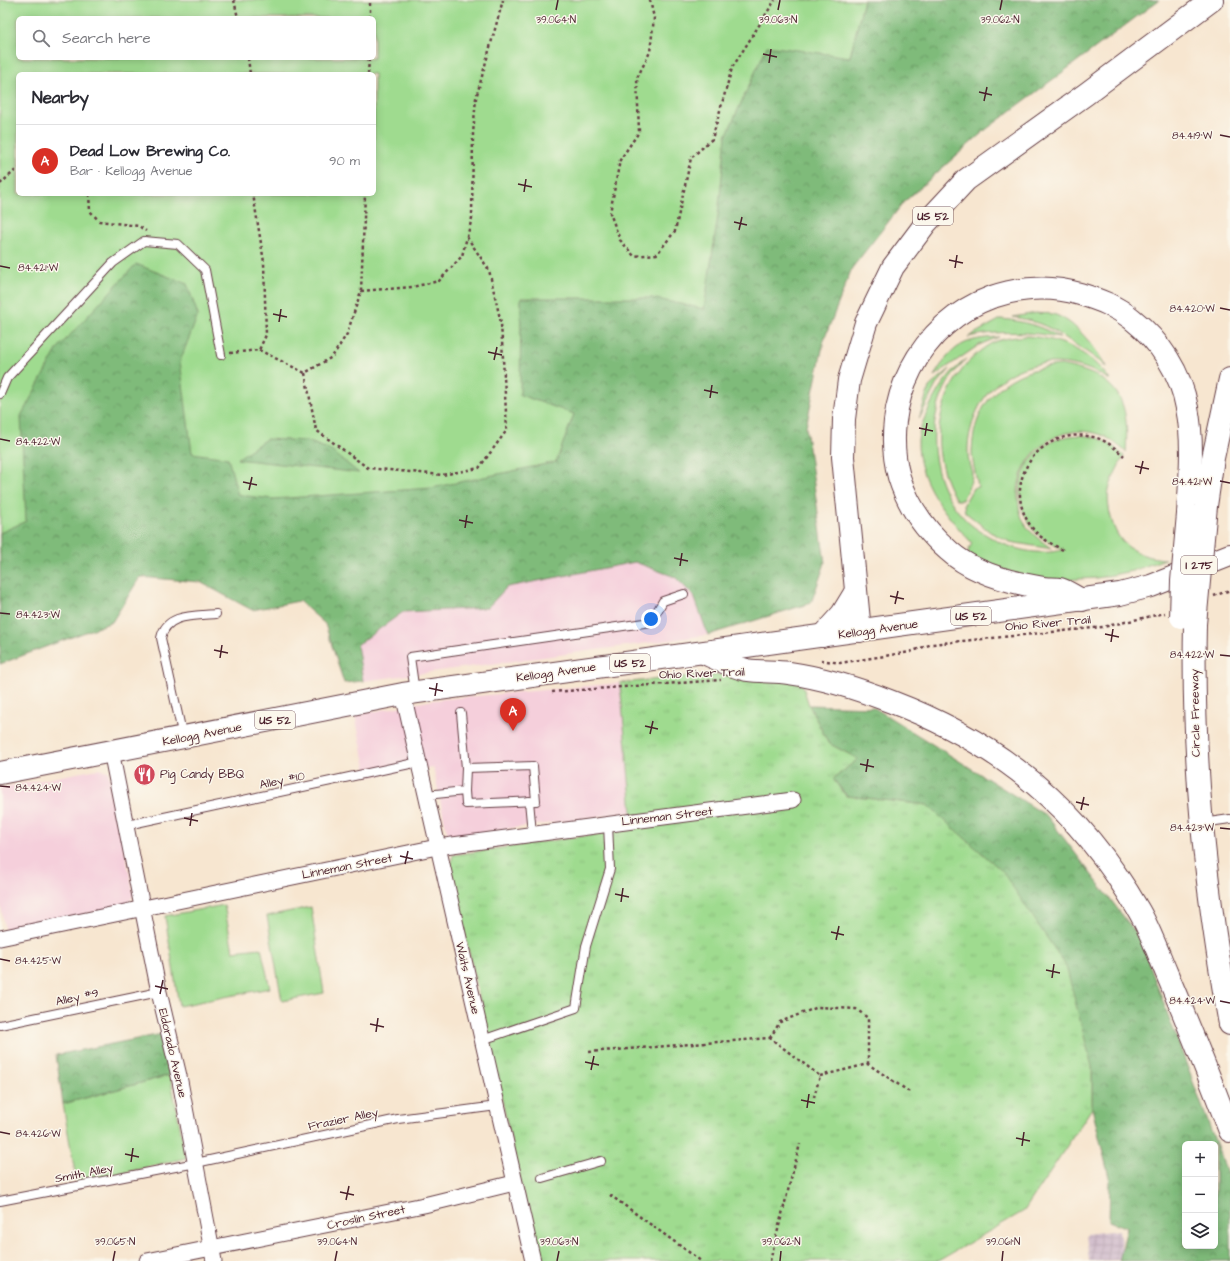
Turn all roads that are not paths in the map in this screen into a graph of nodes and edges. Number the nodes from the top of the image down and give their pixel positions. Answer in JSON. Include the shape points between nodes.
{"nodes":[{"id":1,"x":1212,"y":0,"type":"edge"},
{"id":2,"x":221,"y":355,"type":"road end"},
{"id":3,"x":1230,"y":379,"type":"edge"},
{"id":4,"x":0,"y":394,"type":"edge"},
{"id":5,"x":1197,"y":510,"type":"junction"},
{"id":6,"x":1230,"y":556,"type":"edge"},
{"id":7,"x":856,"y":591,"type":"junction"},
{"id":8,"x":684,"y":594,"type":"dead end"},
{"id":9,"x":1082,"y":600,"type":"junction"},
{"id":10,"x":216,"y":614,"type":"dead end"},
{"id":11,"x":860,"y":631,"type":"junction"},
{"id":12,"x":822,"y":636,"type":"junction"},
{"id":13,"x":704,"y":653,"type":"junction"},
{"id":14,"x":409,"y":693,"type":"junction"},
{"id":15,"x":461,"y":713,"type":"dead end"},
{"id":16,"x":183,"y":738,"type":"junction"},
{"id":17,"x":111,"y":751,"type":"junction"},
{"id":18,"x":419,"y":762,"type":"junction"},
{"id":19,"x":466,"y":768,"type":"junction"},
{"id":20,"x":0,"y":773,"type":"edge"},
{"id":21,"x":465,"y":791,"type":"junction"},
{"id":22,"x":426,"y":795,"type":"junction"},
{"id":23,"x":793,"y":800,"type":"dead end"},
{"id":24,"x":529,"y":801,"type":"junction"},
{"id":25,"x":1230,"y":819,"type":"edge"},
{"id":26,"x":1201,"y":823,"type":"junction"},
{"id":27,"x":608,"y":824,"type":"junction"},
{"id":28,"x":127,"y":825,"type":"junction"},
{"id":29,"x":532,"y":833,"type":"junction"},
{"id":30,"x":437,"y":847,"type":"junction"},
{"id":31,"x":143,"y":907,"type":"junction"},
{"id":32,"x":0,"y":938,"type":"edge"},
{"id":33,"x":159,"y":992,"type":"junction"},
{"id":34,"x":1230,"y":1024,"type":"edge"},
{"id":35,"x":0,"y":1025,"type":"edge"},
{"id":36,"x":482,"y":1040,"type":"junction"},
{"id":37,"x":497,"y":1106,"type":"junction"},
{"id":38,"x":1230,"y":1131,"type":"edge"},
{"id":39,"x":601,"y":1161,"type":"dead end"},
{"id":40,"x":196,"y":1163,"type":"junction"},
{"id":41,"x":542,"y":1178,"type":"dead end"},
{"id":42,"x":514,"y":1183,"type":"junction"},
{"id":43,"x":0,"y":1201,"type":"edge"},
{"id":44,"x":212,"y":1255,"type":"edge"},
{"id":45,"x":147,"y":1261,"type":"edge"},
{"id":46,"x":533,"y":1261,"type":"edge"}],
"edges":[{"from":1,"to":7,"type":"main road","number":"US 52","via":[[966,180],[926,223],[893,267],[866,323],[849,380],[844,418],[843,457]]},
{"from":2,"to":4,"type":"lane","via":[[205,270],[178,244],[144,241],[113,263],[7,378]]},
{"from":3,"to":5,"type":"main road","name":"Circle Freeway","number":"I 275","via":[[1213,458]]},
{"from":5,"to":9,"type":"main road","via":[[1187,407],[1180,384],[1162,350],[1138,323],[1110,304],[1080,294],[1036,287],[1018,289],[982,301],[958,314],[928,342],[909,371],[897,406],[894,425],[895,453],[899,477],[912,508],[932,535],[950,553],[974,568],[1028,585],[1062,590]]},
{"from":5,"to":26,"type":"main road","name":"Circle Freeway","number":"I 275","bridge":true,"via":[[1197,584],[1181,622],[1193,690]]},
{"from":6,"to":9,"type":"main road","name":"Kellogg Avenue","number":"US 52","via":[[1151,586]]},
{"from":7,"to":11,"type":"main road","number":"US 52"},
{"from":7,"to":12,"type":"main road","via":[[842,614]]},
{"from":8,"to":14,"type":"lane","via":[[663,601],[651,622],[410,657]]},
{"from":9,"to":11,"type":"main road","name":"Kellogg Avenue","number":"US 52"},
{"from":10,"to":16,"type":"lane","via":[[178,618],[168,623],[163,630],[161,638]]},
{"from":11,"to":12,"type":"main road","name":"Kellogg Avenue","number":"US 52"},
{"from":12,"to":13,"type":"main road","name":"Kellogg Avenue","number":"US 52"},
{"from":13,"to":14,"type":"main road","name":"Kellogg Avenue","number":"US 52"},
{"from":13,"to":38,"type":"main road","via":[[746,669],[790,673],[842,684],[893,702],[953,730],[990,751],[1037,784],[1082,830],[1106,860],[1140,912]]},
{"from":14,"to":16,"type":"main road","name":"Kellogg Avenue","number":"US 52"},
{"from":14,"to":18,"type":"street","name":"Waits Avenue"},
{"from":15,"to":19,"type":"lane"},
{"from":16,"to":17,"type":"main road","name":"Kellogg Avenue","number":"US 52"},
{"from":17,"to":20,"type":"main road","name":"Kellogg Avenue","number":"US 52"},
{"from":17,"to":28,"type":"street","name":"Eldorado Avenue"},
{"from":18,"to":22,"type":"street","name":"Waits Avenue"},
{"from":18,"to":28,"type":"lane","name":"Alley #10"},
{"from":19,"to":21,"type":"lane"},
{"from":19,"to":24,"type":"lane","via":[[534,766],[536,801]]},
{"from":21,"to":22,"type":"lane"},
{"from":21,"to":24,"type":"lane","via":[[466,804]]},
{"from":22,"to":30,"type":"street","name":"Waits Avenue"},
{"from":23,"to":27,"type":"street","name":"Linneman Street"},
{"from":24,"to":29,"type":"lane"},
{"from":25,"to":26,"type":"lane"},
{"from":26,"to":34,"type":"main road","name":"Circle Freeway","number":"I 275","via":[[1204,860]]},
{"from":27,"to":29,"type":"street","name":"Linneman Street"},
{"from":27,"to":36,"type":"lane","via":[[610,869],[586,946],[576,1008]]},
{"from":28,"to":31,"type":"street","name":"Eldorado Avenue"},
{"from":29,"to":30,"type":"street","name":"Linneman Street"},
{"from":30,"to":31,"type":"street","name":"Linneman Street"},
{"from":30,"to":36,"type":"street","name":"Waits Avenue"},
{"from":31,"to":32,"type":"street","name":"Linneman Street"},
{"from":31,"to":33,"type":"street","name":"Eldorado Avenue"},
{"from":33,"to":35,"type":"lane","name":"Alley #9"},
{"from":33,"to":40,"type":"street","name":"Eldorado Avenue"},
{"from":36,"to":37,"type":"street","name":"Waits Avenue"},
{"from":37,"to":40,"type":"lane","name":"Frazier Alley","via":[[398,1119]]},
{"from":37,"to":42,"type":"street","name":"Waits Avenue"},
{"from":39,"to":41,"type":"lane"},
{"from":40,"to":43,"type":"lane","name":"Smith Alley"},
{"from":40,"to":44,"type":"street","name":"Eldorado Avenue"},
{"from":42,"to":44,"type":"street","name":"Croslin Street"},
{"from":42,"to":46,"type":"street","name":"Waits Avenue"},
{"from":44,"to":45,"type":"street","name":"Croslin Street"}]}
